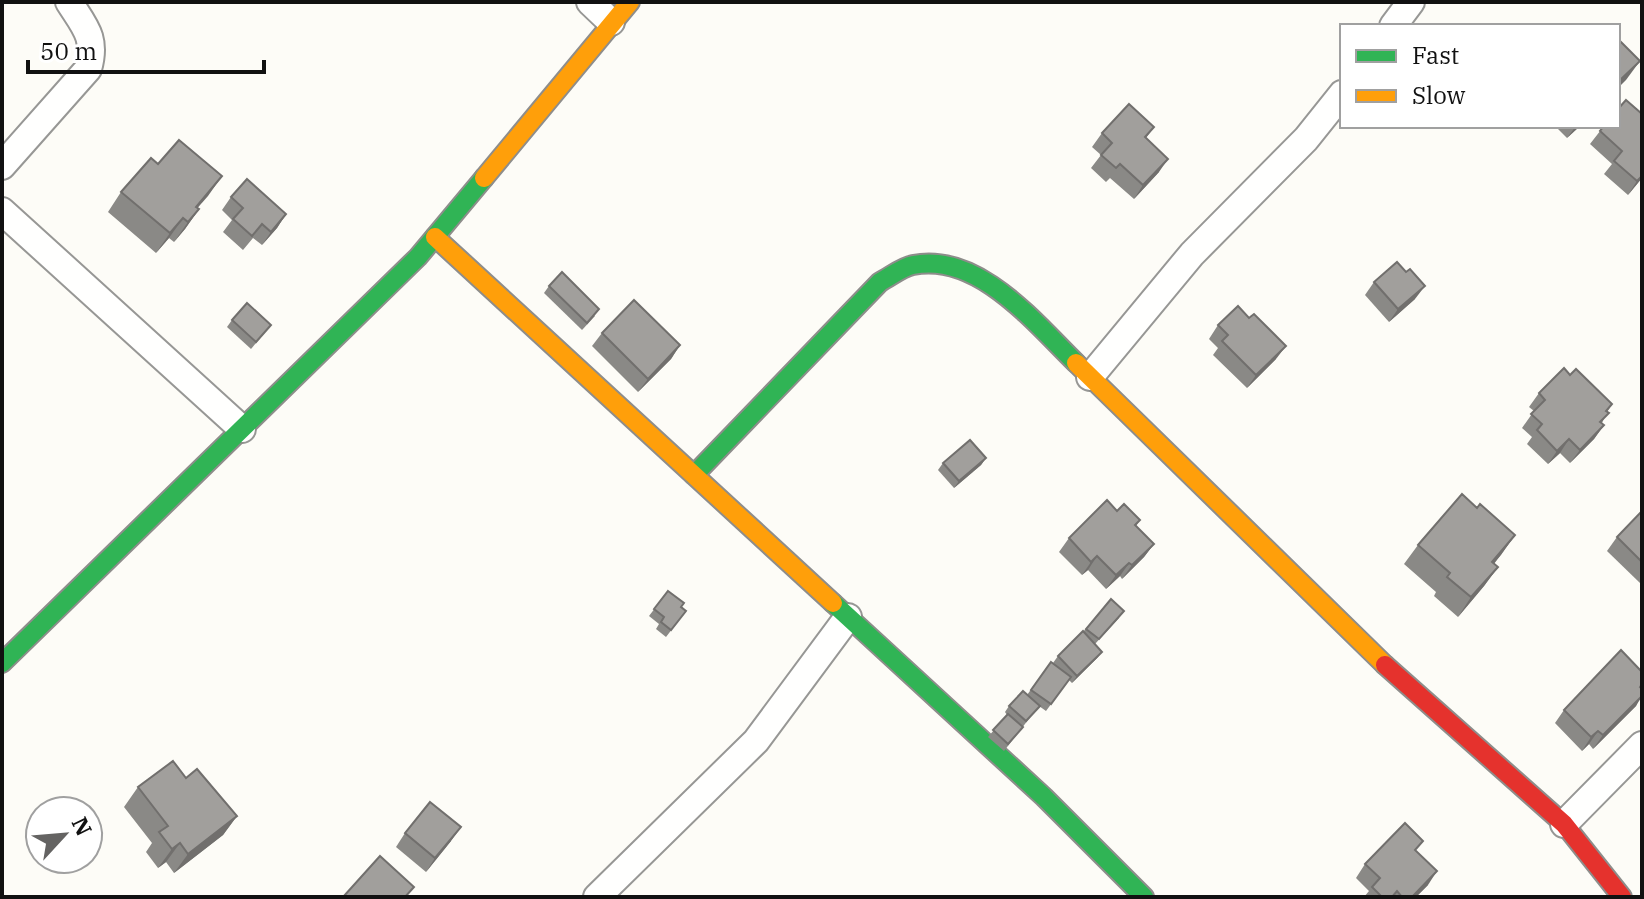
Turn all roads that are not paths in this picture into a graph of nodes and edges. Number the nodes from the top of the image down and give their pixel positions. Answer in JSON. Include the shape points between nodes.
{"nodes":[{"id":1,"x":69,"y":2,"type":"edge"},
{"id":2,"x":590,"y":2,"type":"edge"},
{"id":3,"x":630,"y":2,"type":"edge"},
{"id":4,"x":1411,"y":2,"type":"edge"},
{"id":5,"x":611,"y":22,"type":"junction"},
{"id":6,"x":1394,"y":24,"type":"edge"},
{"id":7,"x":1340,"y":96,"type":"edge"},
{"id":8,"x":2,"y":166,"type":"edge"},
{"id":9,"x":2,"y":211,"type":"edge"},
{"id":10,"x":435,"y":237,"type":"junction"},
{"id":11,"x":1090,"y":377,"type":"junction"},
{"id":12,"x":242,"y":429,"type":"junction"},
{"id":13,"x":694,"y":475,"type":"junction"},
{"id":14,"x":848,"y":617,"type":"junction"},
{"id":15,"x":2,"y":663,"type":"edge"},
{"id":16,"x":1642,"y":745,"type":"edge"},
{"id":17,"x":1564,"y":824,"type":"junction"},
{"id":18,"x":597,"y":897,"type":"edge"},
{"id":19,"x":1144,"y":897,"type":"edge"},
{"id":20,"x":1622,"y":897,"type":"edge"}],
"edges":[{"from":1,"to":8,"type":"street","via":[[91,36],[88,69]]},
{"from":2,"to":5,"type":"street"},
{"from":3,"to":5,"type":"street"},
{"from":4,"to":6,"type":"street"},
{"from":5,"to":10,"type":"street"},
{"from":7,"to":11,"type":"street","via":[[1306,139],[1192,254]]},
{"from":9,"to":12,"type":"street"},
{"from":10,"to":12,"type":"street"},
{"from":10,"to":13,"type":"street"},
{"from":11,"to":13,"type":"street","via":[[999,288],[952,266],[912,265],[880,282]]},
{"from":11,"to":17,"type":"street","via":[[1385,665]]},
{"from":12,"to":15,"type":"street"},
{"from":13,"to":14,"type":"street"},
{"from":14,"to":18,"type":"street","via":[[756,741]]},
{"from":14,"to":19,"type":"street"},
{"from":16,"to":17,"type":"street"},
{"from":17,"to":20,"type":"street"}]}
